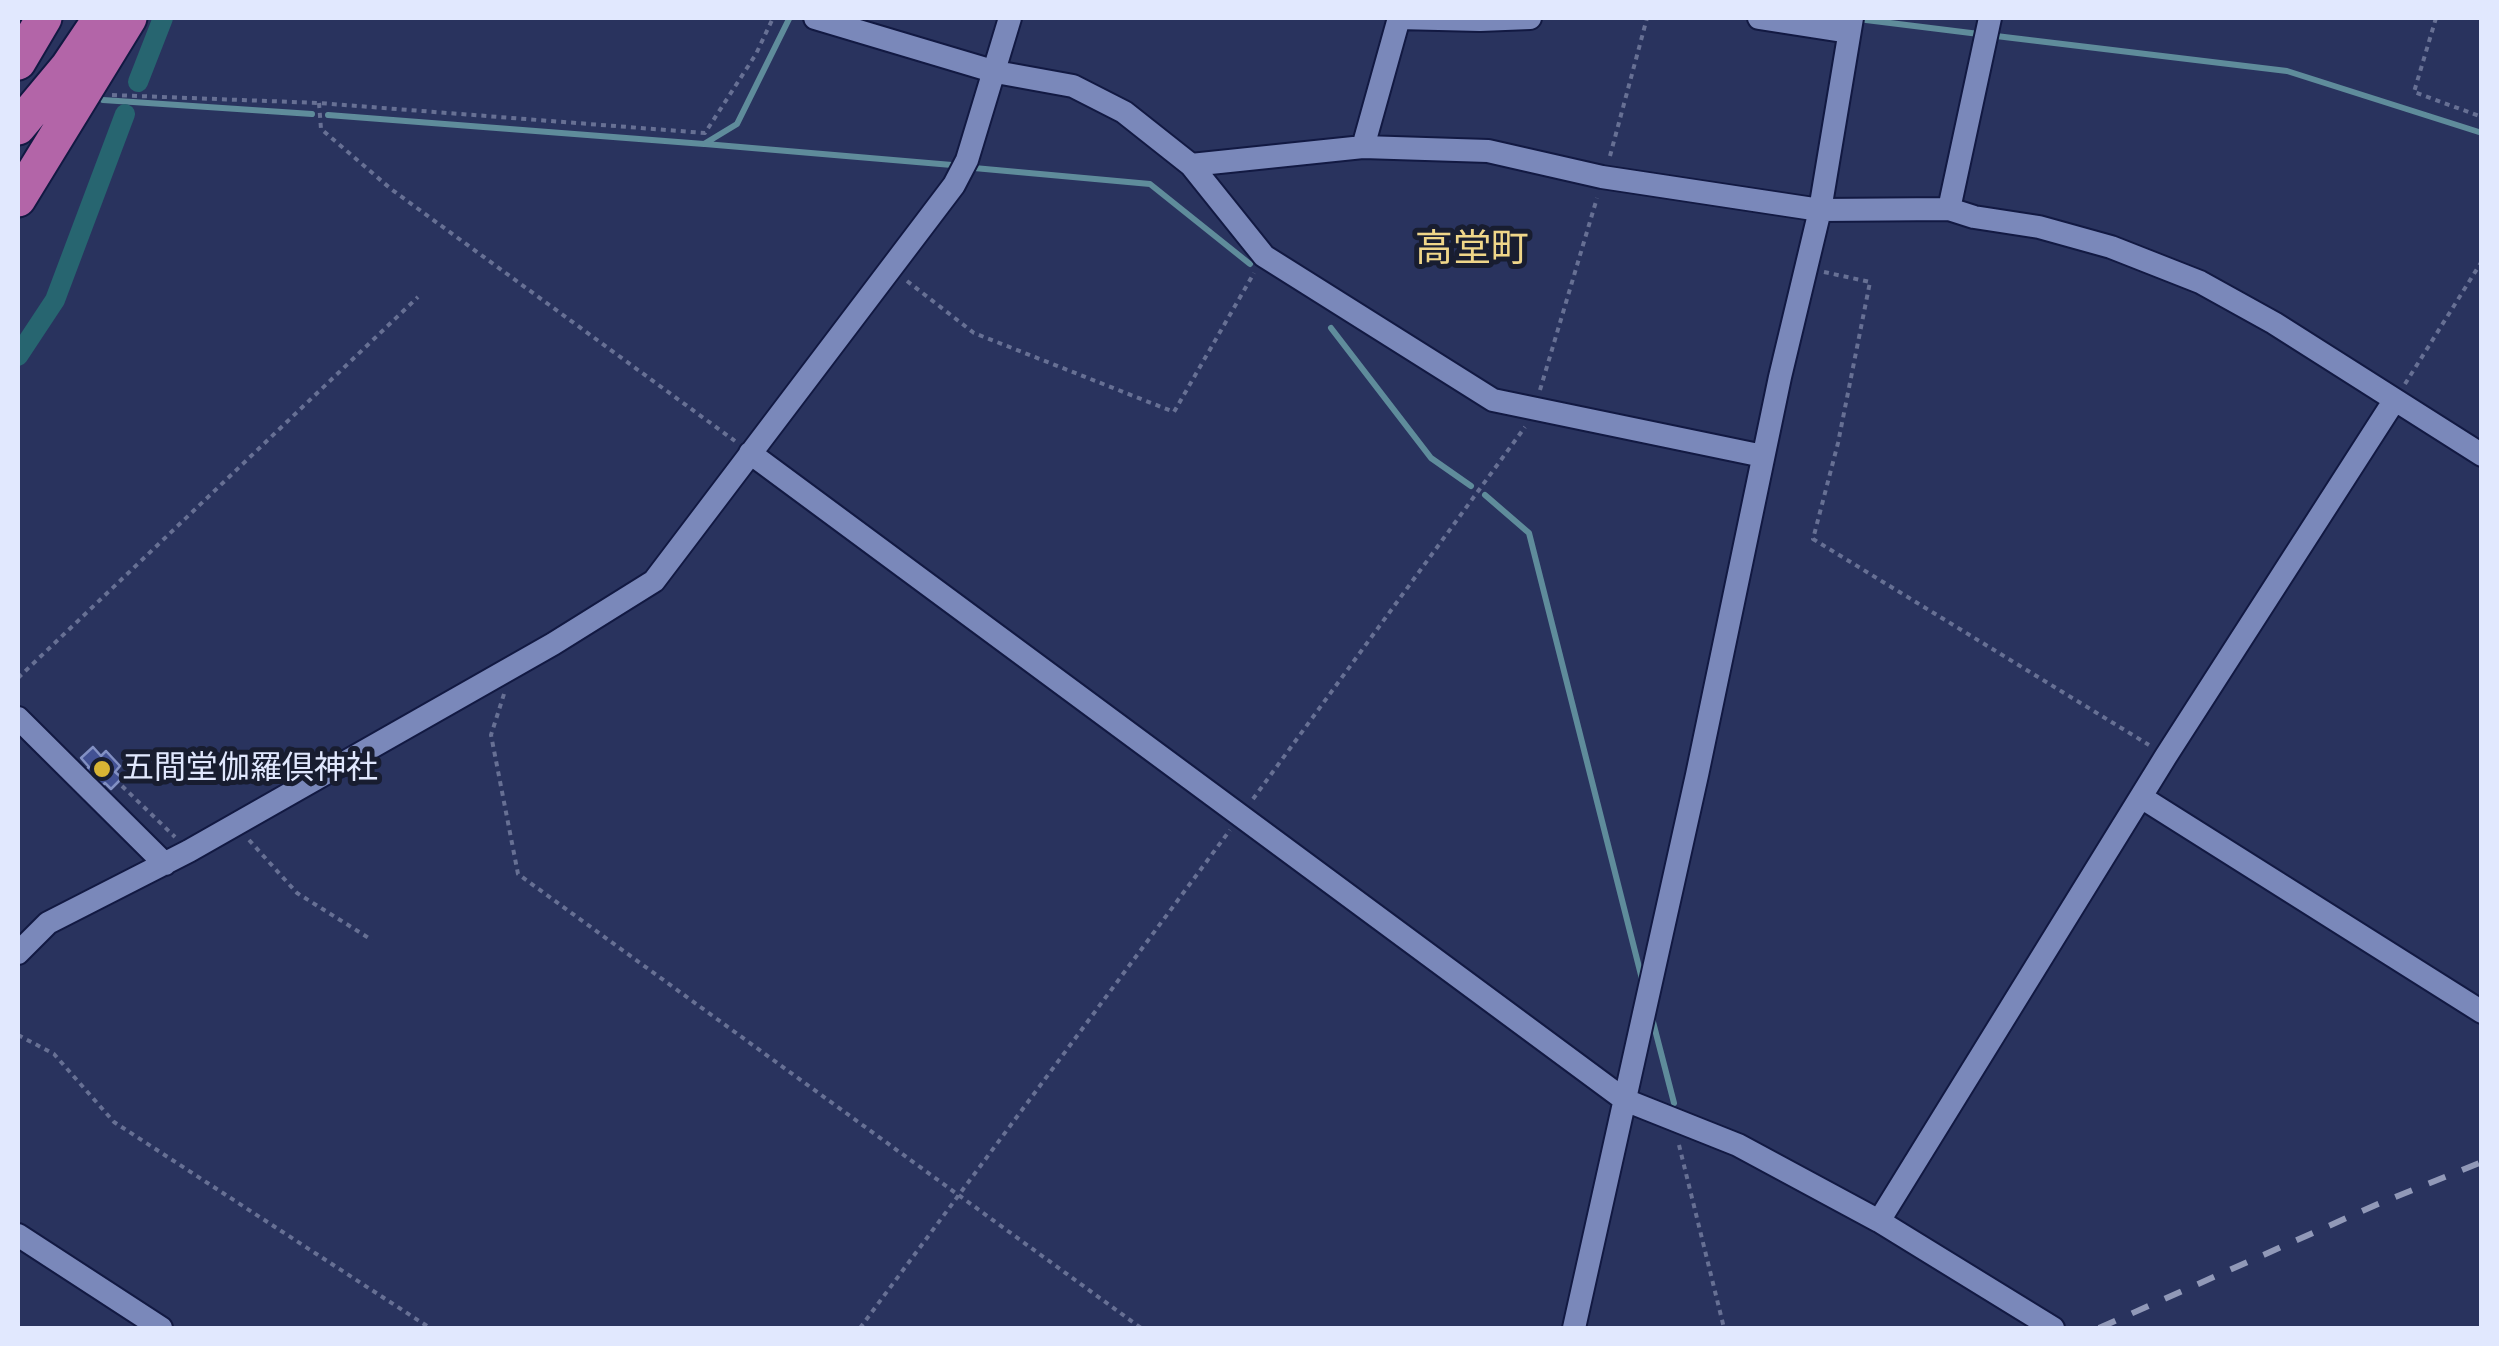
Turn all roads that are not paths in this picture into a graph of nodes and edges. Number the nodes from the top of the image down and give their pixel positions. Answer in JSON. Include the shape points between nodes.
{"nodes":[{"id":1,"x":33,"y":18,"type":"edge"},
{"id":2,"x":44,"y":18,"type":"edge"},
{"id":3,"x":78,"y":18,"type":"edge"},
{"id":4,"x":101,"y":18,"type":"edge"},
{"id":5,"x":130,"y":18,"type":"edge"},
{"id":6,"x":815,"y":18,"type":"edge"},
{"id":7,"x":1010,"y":18,"type":"edge"},
{"id":8,"x":1399,"y":18,"type":"edge"},
{"id":9,"x":1530,"y":18,"type":"edge"},
{"id":10,"x":1759,"y":18,"type":"edge"},
{"id":11,"x":1990,"y":18,"type":"edge"},
{"id":12,"x":1850,"y":25,"type":"edge"},
{"id":13,"x":865,"y":26,"type":"edge"},
{"id":14,"x":18,"y":59,"type":"edge"},
{"id":15,"x":996,"y":72,"type":"junction"},
{"id":16,"x":18,"y":116,"type":"edge"},
{"id":17,"x":18,"y":126,"type":"edge"},
{"id":18,"x":1364,"y":147,"type":"junction"},
{"id":19,"x":1192,"y":165,"type":"junction"},
{"id":20,"x":18,"y":199,"type":"edge"},
{"id":21,"x":1948,"y":209,"type":"junction"},
{"id":22,"x":1820,"y":210,"type":"junction"},
{"id":23,"x":2394,"y":401,"type":"junction"},
{"id":24,"x":750,"y":452,"type":"junction"},
{"id":25,"x":2482,"y":455,"type":"edge"},
{"id":26,"x":1763,"y":456,"type":"junction"},
{"id":27,"x":18,"y":718,"type":"edge"},
{"id":28,"x":2141,"y":797,"type":"junction"},
{"id":29,"x":165,"y":864,"type":"junction"},
{"id":30,"x":19,"y":949,"type":"edge"},
{"id":31,"x":2482,"y":1012,"type":"edge"},
{"id":32,"x":1625,"y":1100,"type":"junction"},
{"id":33,"x":1879,"y":1221,"type":"junction"},
{"id":34,"x":18,"y":1234,"type":"edge"},
{"id":35,"x":146,"y":1325,"type":"edge"},
{"id":36,"x":1574,"y":1328,"type":"edge"},
{"id":37,"x":2053,"y":1328,"type":"edge"}],
"edges":[{"from":1,"to":14,"type":"highway"},
{"from":2,"to":14,"type":"highway"},
{"from":3,"to":16,"type":"highway"},
{"from":4,"to":17,"type":"highway"},
{"from":5,"to":20,"type":"highway"},
{"from":6,"to":13,"type":"street"},
{"from":7,"to":15,"type":"street"},
{"from":8,"to":9,"type":"street"},
{"from":8,"to":18,"type":"street"},
{"from":10,"to":12,"type":"street"},
{"from":11,"to":21,"type":"street"},
{"from":12,"to":22,"type":"street"},
{"from":13,"to":15,"type":"street"},
{"from":15,"to":19,"type":"street","via":[[1073,86],[1124,112]]},
{"from":15,"to":24,"type":"street","via":[[960,172]]},
{"from":18,"to":19,"type":"street"},
{"from":18,"to":22,"type":"street","via":[[1488,151],[1602,177]]},
{"from":19,"to":26,"type":"street","via":[[1264,256],[1493,400]]},
{"from":21,"to":22,"type":"street"},
{"from":21,"to":23,"type":"street","via":[[2111,247],[2200,282]]},
{"from":22,"to":26,"type":"street"},
{"from":23,"to":25,"type":"street"},
{"from":23,"to":28,"type":"street"},
{"from":24,"to":29,"type":"street","via":[[654,581]]},
{"from":24,"to":32,"type":"street"},
{"from":26,"to":32,"type":"street"},
{"from":27,"to":29,"type":"street"},
{"from":28,"to":31,"type":"street"},
{"from":28,"to":33,"type":"street"},
{"from":29,"to":30,"type":"street","via":[[48,923]]},
{"from":32,"to":33,"type":"street","via":[[1738,1145]]},
{"from":32,"to":36,"type":"street"},
{"from":33,"to":37,"type":"street"},
{"from":34,"to":35,"type":"street"}]}
